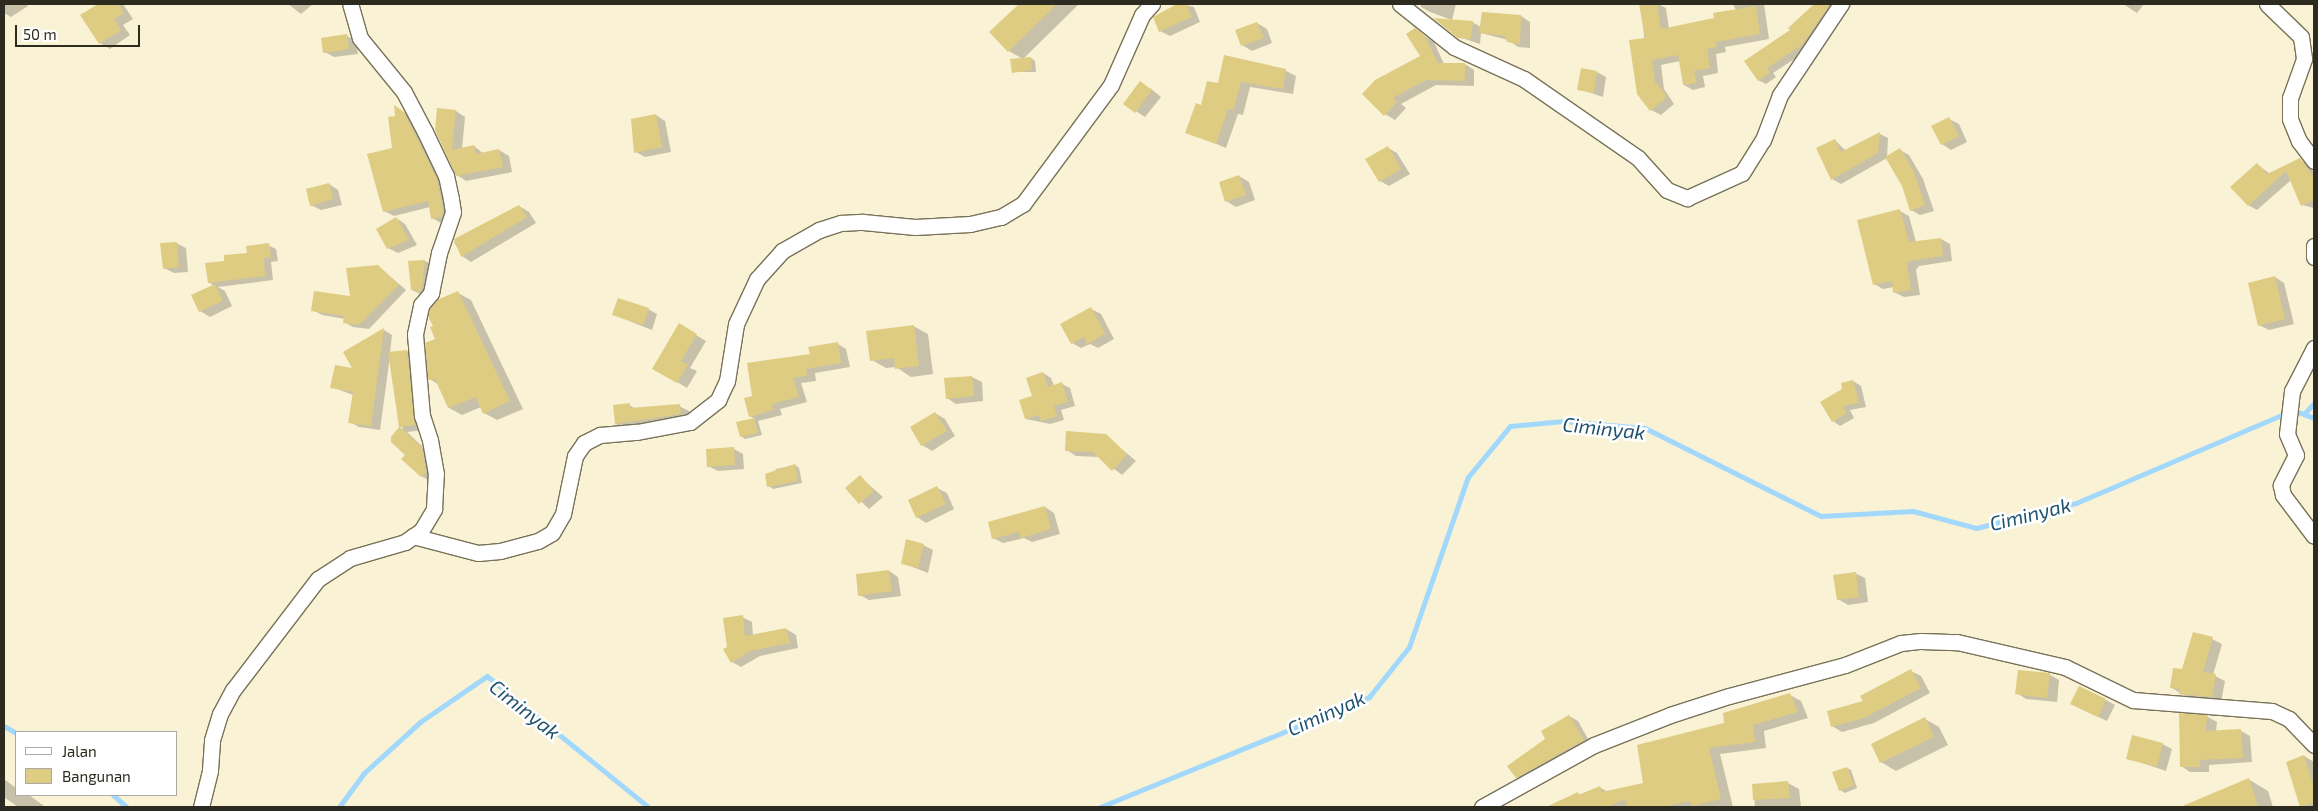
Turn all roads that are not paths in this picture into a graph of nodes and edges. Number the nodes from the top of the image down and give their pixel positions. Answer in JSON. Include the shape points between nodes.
{"nodes":[{"id":1,"x":350,"y":4,"type":"edge"},
{"id":2,"x":1152,"y":4,"type":"edge"},
{"id":3,"x":1400,"y":4,"type":"edge"},
{"id":4,"x":1841,"y":4,"type":"edge"},
{"id":5,"x":2267,"y":4,"type":"edge"},
{"id":6,"x":2314,"y":161,"type":"edge"},
{"id":7,"x":2314,"y":246,"type":"edge"},
{"id":8,"x":2314,"y":257,"type":"edge"},
{"id":9,"x":2314,"y":348,"type":"edge"},
{"id":10,"x":413,"y":536,"type":"junction"},
{"id":11,"x":2314,"y":536,"type":"edge"},
{"id":12,"x":2314,"y":745,"type":"edge"},
{"id":13,"x":201,"y":807,"type":"edge"},
{"id":14,"x":1482,"y":807,"type":"edge"}],
"edges":[{"from":1,"to":10,"type":"street","via":[[360,38],[404,92],[425,132],[446,176],[453,212],[439,253],[431,293],[421,306],[415,334],[420,406],[430,440],[436,496],[428,522]]},
{"from":2,"to":10,"type":"street","via":[[1142,15],[1111,84],[1023,204],[1001,217],[970,224],[915,227],[863,222],[819,230],[782,251],[757,279],[736,324],[728,381],[718,400],[690,422],[600,435],[584,443],[575,456],[563,514],[552,533],[538,541],[478,553]]},
{"from":3,"to":4,"type":"street","via":[[1454,47],[1524,78],[1638,158],[1667,190],[1687,198],[1742,173],[1763,140],[1780,94]]},
{"from":5,"to":6,"type":"street","via":[[2301,37],[2304,59],[2290,98],[2290,119]]},
{"from":7,"to":8,"type":"street"},
{"from":9,"to":11,"type":"street","via":[[2292,392],[2287,434],[2296,455],[2281,485],[2283,495]]},
{"from":10,"to":13,"type":"street","via":[[391,548],[368,552],[338,564],[318,579],[233,690],[220,714],[212,740],[210,770]]},
{"from":12,"to":14,"type":"street","via":[[2289,719],[2272,711],[2134,700],[2065,667],[1957,642],[1921,641],[1901,643],[1845,665],[1670,715],[1594,745]]}]}
